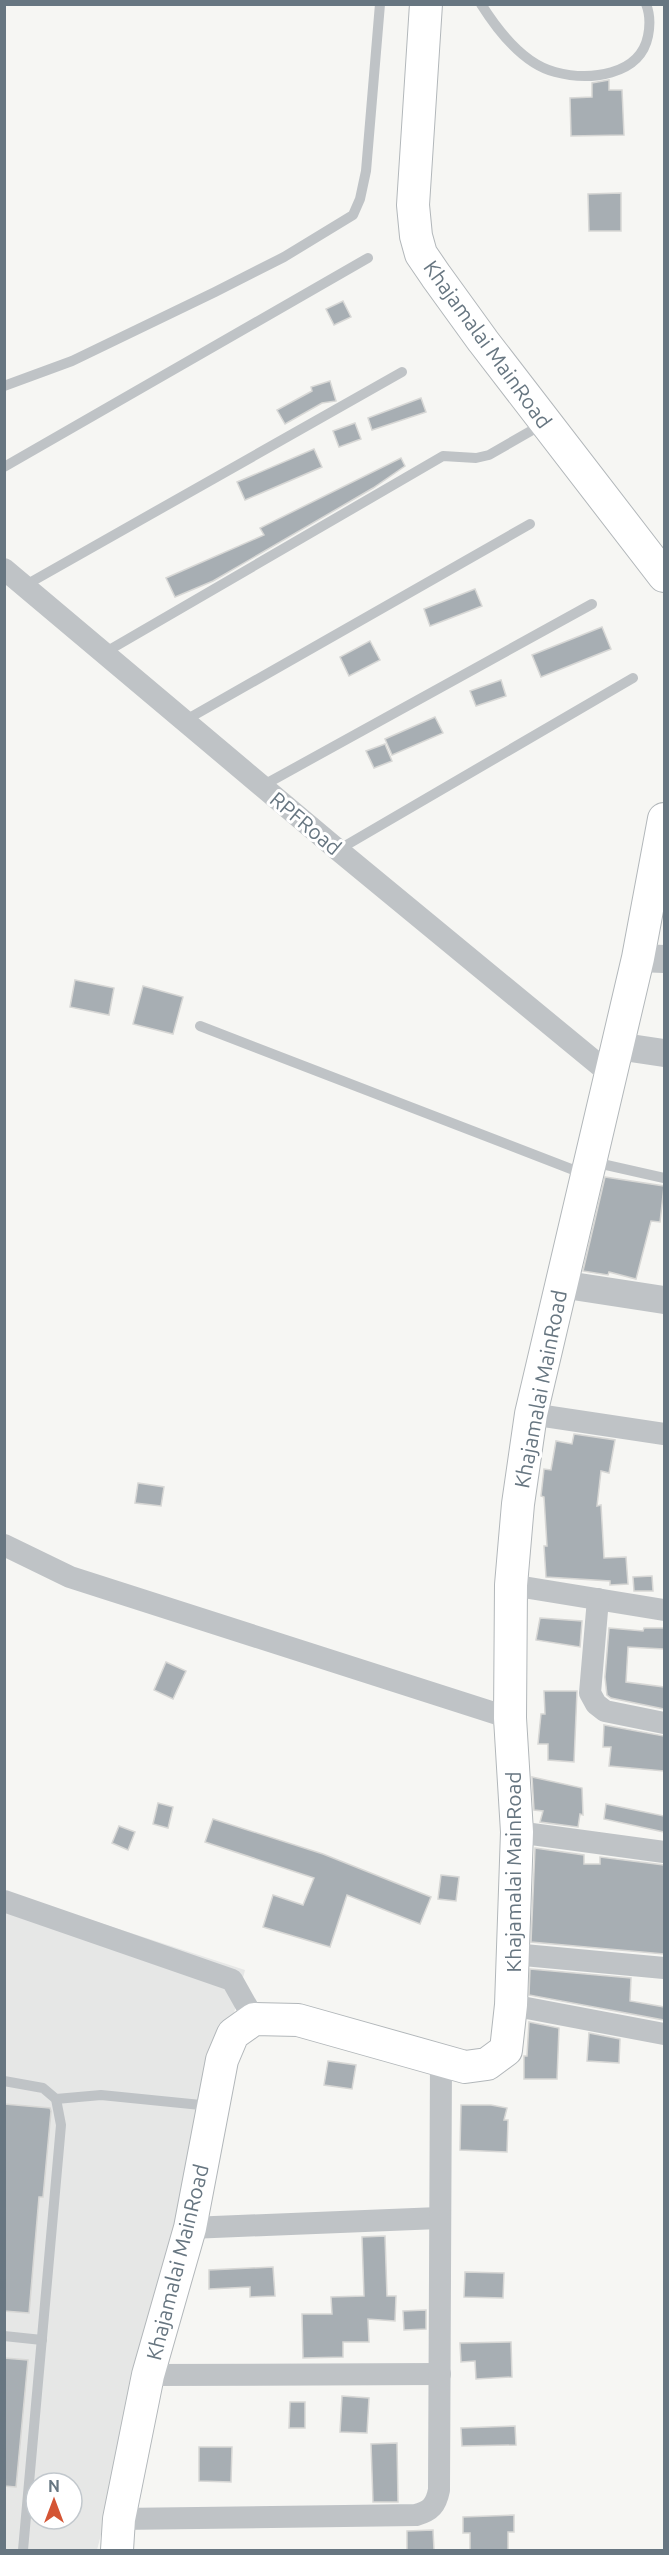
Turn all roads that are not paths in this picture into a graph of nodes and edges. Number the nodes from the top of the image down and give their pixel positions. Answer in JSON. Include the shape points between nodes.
{"nodes":[{"id":1,"x":380,"y":4,"type":"edge"},
{"id":2,"x":426,"y":4,"type":"edge"},
{"id":3,"x":481,"y":4,"type":"edge"},
{"id":4,"x":646,"y":4,"type":"edge"},
{"id":5,"x":368,"y":258,"type":"dead end"},
{"id":6,"x":402,"y":372,"type":"dead end"},
{"id":7,"x":4,"y":386,"type":"edge"},
{"id":8,"x":546,"y":423,"type":"junction"},
{"id":9,"x":4,"y":468,"type":"edge"},
{"id":10,"x":530,"y":524,"type":"dead end"},
{"id":11,"x":4,"y":569,"type":"edge"},
{"id":12,"x":664,"y":576,"type":"edge"},
{"id":13,"x":24,"y":586,"type":"junction"},
{"id":14,"x":592,"y":604,"type":"dead end"},
{"id":15,"x":104,"y":653,"type":"junction"},
{"id":16,"x":633,"y":678,"type":"dead end"},
{"id":17,"x":184,"y":721,"type":"junction"},
{"id":18,"x":262,"y":786,"type":"junction"},
{"id":19,"x":664,"y":819,"type":"edge"},
{"id":20,"x":338,"y":850,"type":"junction"},
{"id":21,"x":651,"y":958,"type":"edge"},
{"id":22,"x":200,"y":1026,"type":"dead end"},
{"id":23,"x":664,"y":1053,"type":"edge"},
{"id":24,"x":614,"y":1060,"type":"junction"},
{"id":25,"x":588,"y":1168,"type":"junction"},
{"id":26,"x":664,"y":1178,"type":"edge"},
{"id":27,"x":560,"y":1284,"type":"junction"},
{"id":28,"x":664,"y":1300,"type":"edge"},
{"id":29,"x":531,"y":1414,"type":"junction"},
{"id":30,"x":664,"y":1434,"type":"edge"},
{"id":31,"x":4,"y":1545,"type":"edge"},
{"id":32,"x":511,"y":1585,"type":"junction"},
{"id":33,"x":598,"y":1599,"type":"junction"},
{"id":34,"x":664,"y":1610,"type":"edge"},
{"id":35,"x":510,"y":1718,"type":"junction"},
{"id":36,"x":664,"y":1723,"type":"edge"},
{"id":37,"x":517,"y":1832,"type":"junction"},
{"id":38,"x":664,"y":1852,"type":"edge"},
{"id":39,"x":4,"y":1901,"type":"edge"},
{"id":40,"x":513,"y":1954,"type":"junction"},
{"id":41,"x":664,"y":1968,"type":"edge"},
{"id":42,"x":511,"y":2005,"type":"junction"},
{"id":43,"x":254,"y":2019,"type":"junction"},
{"id":44,"x":664,"y":2034,"type":"edge"},
{"id":45,"x":441,"y":2060,"type":"junction"},
{"id":46,"x":4,"y":2081,"type":"edge"},
{"id":47,"x":56,"y":2099,"type":"junction"},
{"id":48,"x":214,"y":2106,"type":"junction"},
{"id":49,"x":439,"y":2218,"type":"junction"},
{"id":50,"x":190,"y":2228,"type":"junction"},
{"id":51,"x":4,"y":2336,"type":"edge"},
{"id":52,"x":42,"y":2340,"type":"junction"},
{"id":53,"x":440,"y":2374,"type":"junction"},
{"id":54,"x":148,"y":2375,"type":"junction"},
{"id":55,"x":119,"y":2519,"type":"junction"},
{"id":56,"x":23,"y":2550,"type":"edge"},
{"id":57,"x":117,"y":2550,"type":"edge"}],
"edges":[{"from":1,"to":7,"type":"lane","via":[[366,171],[353,215],[284,257],[215,292],[72,361]]},
{"from":2,"to":8,"type":"main road","name":"Khajamalai MainRoad","via":[[413,205],[421,254]]},
{"from":3,"to":4,"type":"lane","via":[[527,58],[554,72],[575,75],[612,73],[636,61],[645,50],[649,30]]},
{"from":5,"to":9,"type":"lane"},
{"from":6,"to":13,"type":"lane"},
{"from":8,"to":12,"type":"main road","name":"Khajamalai MainRoad"},
{"from":8,"to":15,"type":"lane","via":[[489,454],[476,458],[443,456]]},
{"from":10,"to":17,"type":"lane"},
{"from":11,"to":13,"type":"street","name":"RPFRoad"},
{"from":13,"to":15,"type":"street","name":"RPFRoad"},
{"from":14,"to":18,"type":"lane"},
{"from":15,"to":17,"type":"street","name":"RPFRoad"},
{"from":16,"to":20,"type":"lane"},
{"from":17,"to":18,"type":"street","name":"RPFRoad"},
{"from":18,"to":20,"type":"street","name":"RPFRoad"},
{"from":19,"to":21,"type":"main road","name":"Khajamalai MainRoad"},
{"from":20,"to":24,"type":"street","name":"RPFRoad"},
{"from":21,"to":24,"type":"main road","name":"Khajamalai MainRoad"},
{"from":22,"to":25,"type":"lane"},
{"from":23,"to":24,"type":"street"},
{"from":24,"to":25,"type":"main road","name":"Khajamalai MainRoad"},
{"from":25,"to":26,"type":"lane"},
{"from":25,"to":27,"type":"main road","name":"Khajamalai MainRoad"},
{"from":27,"to":28,"type":"street"},
{"from":27,"to":29,"type":"main road","name":"Khajamalai MainRoad"},
{"from":29,"to":30,"type":"street"},
{"from":29,"to":32,"type":"main road","name":"Khajamalai MainRoad"},
{"from":31,"to":35,"type":"street","via":[[70,1577]]},
{"from":32,"to":33,"type":"street"},
{"from":32,"to":35,"type":"main road","name":"Khajamalai MainRoad"},
{"from":33,"to":34,"type":"street"},
{"from":33,"to":36,"type":"street","via":[[591,1693],[596,1704],[605,1711]]},
{"from":35,"to":37,"type":"main road","name":"Khajamalai MainRoad"},
{"from":37,"to":38,"type":"street"},
{"from":37,"to":40,"type":"main road","name":"Khajamalai MainRoad"},
{"from":39,"to":43,"type":"street","via":[[232,1980]]},
{"from":40,"to":41,"type":"street"},
{"from":40,"to":42,"type":"main road","name":"Khajamalai MainRoad"},
{"from":42,"to":44,"type":"street"},
{"from":42,"to":45,"type":"main road","name":"Khajamalai MainRoad","via":[[506,2050],[487,2064],[465,2067]]},
{"from":43,"to":45,"type":"main road","name":"Khajamalai MainRoad","via":[[298,2020]]},
{"from":43,"to":48,"type":"main road","name":"Khajamalai MainRoad","via":[[233,2034],[222,2060]]},
{"from":45,"to":49,"type":"street"},
{"from":46,"to":47,"type":"lane","via":[[43,2088]]},
{"from":47,"to":48,"type":"lane","via":[[101,2095]]},
{"from":47,"to":52,"type":"lane","via":[[61,2125]]},
{"from":48,"to":50,"type":"main road","name":"Khajamalai MainRoad"},
{"from":49,"to":50,"type":"street"},
{"from":49,"to":53,"type":"street"},
{"from":50,"to":54,"type":"main road","name":"Khajamalai MainRoad"},
{"from":51,"to":52,"type":"lane"},
{"from":52,"to":56,"type":"lane"},
{"from":53,"to":54,"type":"street"},
{"from":53,"to":55,"type":"street","via":[[439,2490],[437,2502],[429,2511],[416,2516]]},
{"from":54,"to":55,"type":"main road","name":"Khajamalai MainRoad"},
{"from":55,"to":57,"type":"main road","name":"Khajamalai MainRoad"}]}
